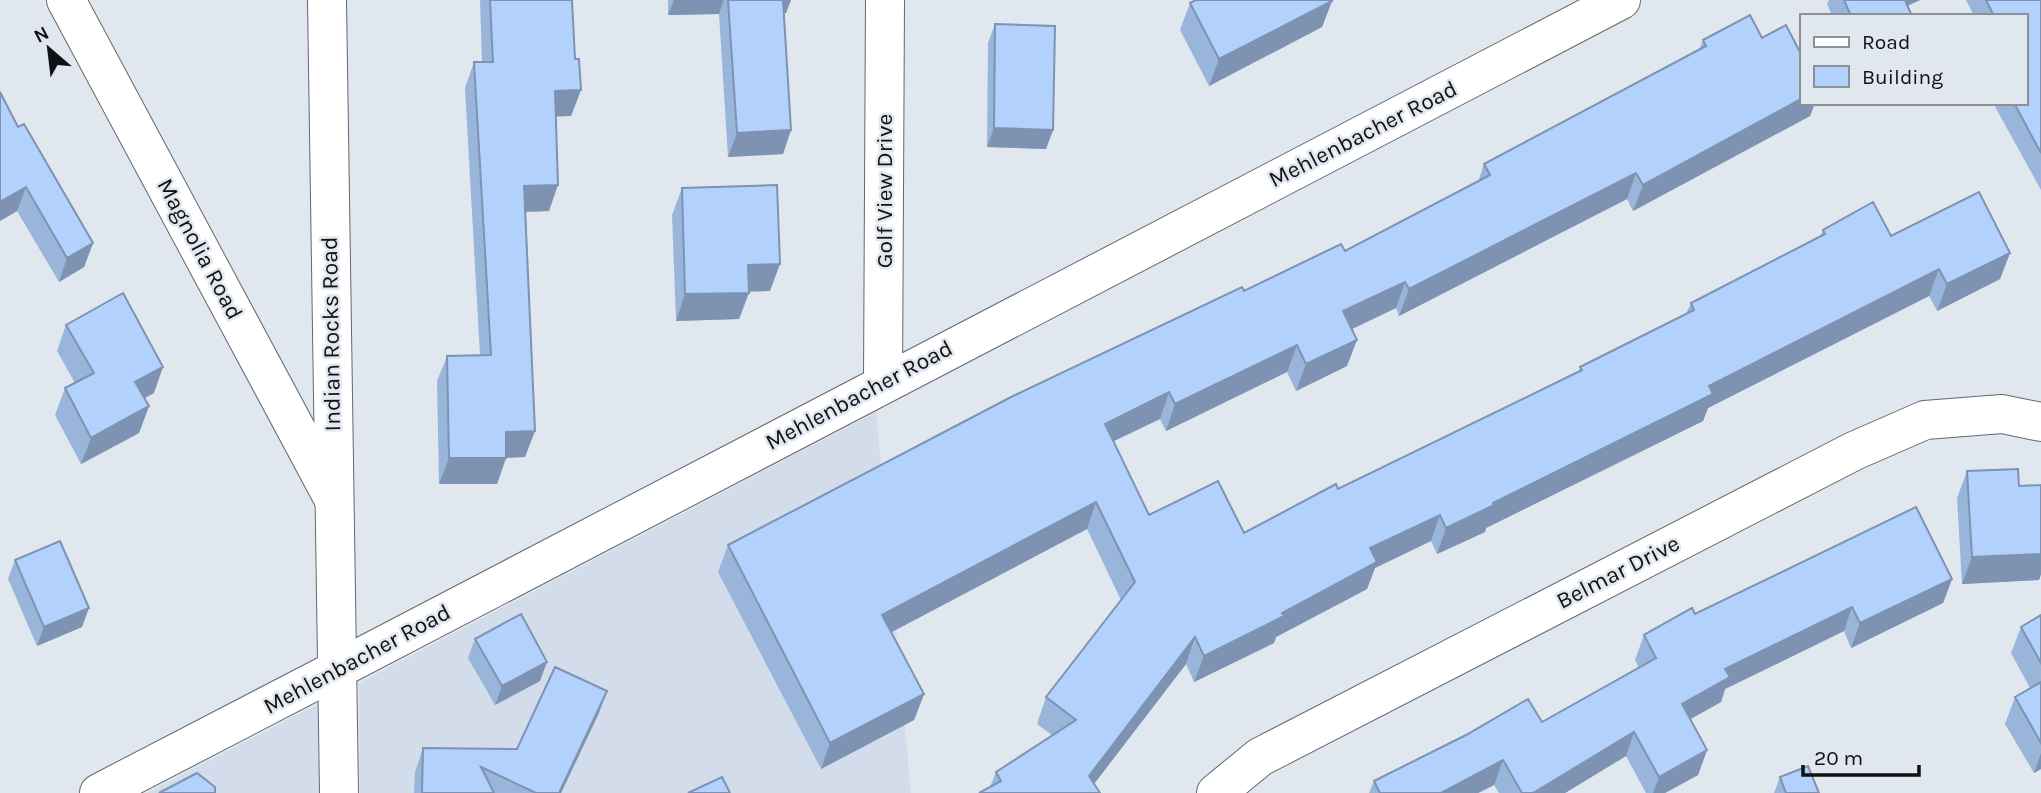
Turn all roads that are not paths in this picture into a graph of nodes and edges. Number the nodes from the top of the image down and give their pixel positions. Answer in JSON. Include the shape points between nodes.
{"nodes":[{"id":1,"x":66,"y":0,"type":"edge"},
{"id":2,"x":327,"y":0,"type":"edge"},
{"id":3,"x":884,"y":0,"type":"edge"},
{"id":4,"x":1621,"y":0,"type":"edge"},
{"id":5,"x":883,"y":382,"type":"junction"},
{"id":6,"x":2041,"y":422,"type":"edge"},
{"id":7,"x":333,"y":498,"type":"junction"},
{"id":8,"x":338,"y":669,"type":"junction"},
{"id":9,"x":99,"y":793,"type":"edge"},
{"id":10,"x":339,"y":793,"type":"edge"},
{"id":11,"x":1216,"y":793,"type":"edge"}],
"edges":[{"from":1,"to":7,"type":"street","name":"Magnolia Road"},
{"from":2,"to":7,"type":"street","name":"Indian Rocks Road"},
{"from":3,"to":5,"type":"street","name":"Golf View Drive"},
{"from":4,"to":5,"type":"street","name":"Mehlenbacher Road"},
{"from":5,"to":8,"type":"street","name":"Mehlenbacher Road"},
{"from":6,"to":11,"type":"street","name":"Belmar Drive","via":[[2002,414],[1926,420],[1854,451],[1260,757]]},
{"from":7,"to":8,"type":"street","name":"Indian Rocks Road"},
{"from":8,"to":9,"type":"street","name":"Mehlenbacher Road"},
{"from":8,"to":10,"type":"street","name":"Indian Rocks Road"}]}
